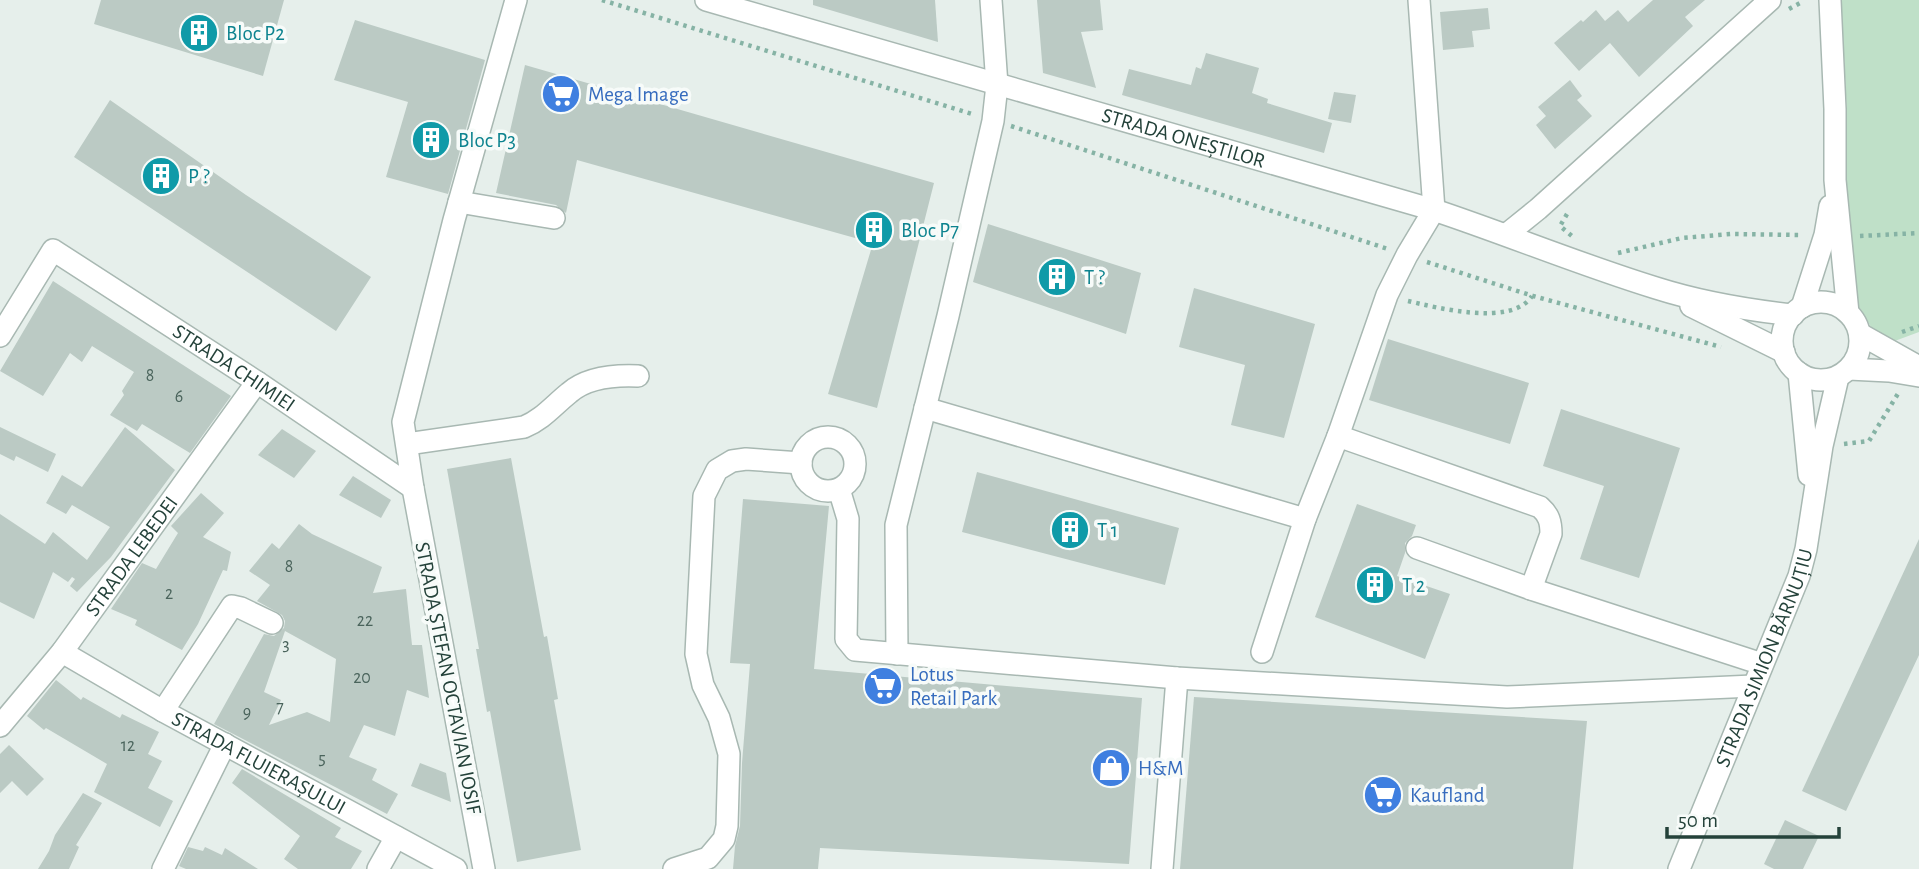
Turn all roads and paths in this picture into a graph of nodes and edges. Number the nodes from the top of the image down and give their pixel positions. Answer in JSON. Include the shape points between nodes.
{"nodes":[{"id":1,"x":516,"y":0,"type":"edge"},
{"id":2,"x":602,"y":0,"type":"edge"},
{"id":3,"x":706,"y":0,"type":"edge"},
{"id":4,"x":991,"y":0,"type":"edge"},
{"id":5,"x":1419,"y":0,"type":"edge"},
{"id":6,"x":1770,"y":0,"type":"edge"},
{"id":7,"x":1830,"y":0,"type":"edge"},
{"id":8,"x":998,"y":85,"type":"junction"},
{"id":9,"x":993,"y":121,"type":"junction"},
{"id":10,"x":1835,"y":180,"type":"junction"},
{"id":11,"x":459,"y":202,"type":"junction"},
{"id":12,"x":1434,"y":210,"type":"junction"},
{"id":13,"x":554,"y":218,"type":"dead end"},
{"id":14,"x":1560,"y":226,"type":"dead end"},
{"id":15,"x":1919,"y":233,"type":"edge"},
{"id":16,"x":1507,"y":234,"type":"junction"},
{"id":17,"x":1807,"y":235,"type":"dead end"},
{"id":18,"x":1857,"y":236,"type":"dead end"},
{"id":19,"x":1579,"y":241,"type":"dead end"},
{"id":20,"x":1407,"y":255,"type":"junction"},
{"id":21,"x":1610,"y":255,"type":"dead end"},
{"id":22,"x":1658,"y":289,"type":"junction"},
{"id":23,"x":1387,"y":296,"type":"junction"},
{"id":24,"x":1533,"y":296,"type":"junction"},
{"id":25,"x":1797,"y":311,"type":"junction"},
{"id":26,"x":1848,"y":313,"type":"junction"},
{"id":27,"x":1919,"y":326,"type":"edge"},
{"id":28,"x":1897,"y":333,"type":"dead end"},
{"id":29,"x":1860,"y":334,"type":"junction"},
{"id":30,"x":0,"y":336,"type":"edge"},
{"id":31,"x":1728,"y":349,"type":"dead end"},
{"id":32,"x":1784,"y":352,"type":"junction"},
{"id":33,"x":1919,"y":367,"type":"edge"},
{"id":34,"x":1799,"y":373,"type":"junction"},
{"id":35,"x":1843,"y":373,"type":"junction"},
{"id":36,"x":638,"y":376,"type":"dead end"},
{"id":37,"x":1919,"y":376,"type":"edge"},
{"id":38,"x":257,"y":382,"type":"junction"},
{"id":39,"x":1909,"y":395,"type":"dead end"},
{"id":40,"x":925,"y":408,"type":"junction"},
{"id":41,"x":1338,"y":436,"type":"junction"},
{"id":42,"x":407,"y":444,"type":"junction"},
{"id":43,"x":1822,"y":446,"type":"junction"},
{"id":44,"x":801,"y":463,"type":"junction"},
{"id":45,"x":413,"y":488,"type":"junction"},
{"id":46,"x":839,"y":489,"type":"junction"},
{"id":47,"x":1305,"y":519,"type":"junction"},
{"id":48,"x":1811,"y":523,"type":"junction"},
{"id":49,"x":1417,"y":548,"type":"dead end"},
{"id":50,"x":1531,"y":589,"type":"junction"},
{"id":51,"x":272,"y":623,"type":"dead end"},
{"id":52,"x":62,"y":652,"type":"junction"},
{"id":53,"x":1262,"y":652,"type":"dead end"},
{"id":54,"x":897,"y":654,"type":"junction"},
{"id":55,"x":1762,"y":664,"type":"junction"},
{"id":56,"x":1177,"y":678,"type":"junction"},
{"id":57,"x":1753,"y":686,"type":"junction"},
{"id":58,"x":163,"y":711,"type":"junction"},
{"id":59,"x":0,"y":726,"type":"edge"},
{"id":60,"x":225,"y":744,"type":"junction"},
{"id":61,"x":396,"y":837,"type":"junction"},
{"id":62,"x":163,"y":869,"type":"edge"},
{"id":63,"x":378,"y":869,"type":"edge"},
{"id":64,"x":456,"y":869,"type":"edge"},
{"id":65,"x":484,"y":869,"type":"edge"},
{"id":66,"x":674,"y":869,"type":"edge"},
{"id":67,"x":1162,"y":869,"type":"edge"},
{"id":68,"x":1679,"y":869,"type":"edge"}],
"edges":[{"from":1,"to":11,"type":"street","name":"STRADA ȘTEFAN OCTAVIAN IOSIF"},
{"from":2,"to":9,"type":"path"},
{"from":3,"to":8,"type":"street","name":"STRADA ONEȘTILOR"},
{"from":4,"to":8,"type":"street"},
{"from":5,"to":12,"type":"street"},
{"from":6,"to":16,"type":"street"},
{"from":7,"to":10,"type":"street"},
{"from":8,"to":9,"type":"street"},
{"from":8,"to":12,"type":"street","name":"STRADA ONEȘTILOR"},
{"from":9,"to":20,"type":"path"},
{"from":9,"to":40,"type":"street"},
{"from":10,"to":25,"type":"street","via":[[1825,235]]},
{"from":10,"to":26,"type":"street"},
{"from":11,"to":13,"type":"street"},
{"from":11,"to":42,"type":"street","name":"STRADA ȘTEFAN OCTAVIAN IOSIF","via":[[403,422]]},
{"from":12,"to":16,"type":"street","name":"STRADA ONEȘTILOR"},
{"from":12,"to":20,"type":"street"},
{"from":14,"to":19,"type":"path"},
{"from":15,"to":18,"type":"path"},
{"from":16,"to":22,"type":"street","name":"STRADA ONEȘTILOR"},
{"from":17,"to":21,"type":"path","via":[[1731,233],[1682,238]]},
{"from":20,"to":23,"type":"street"},
{"from":20,"to":24,"type":"path"},
{"from":22,"to":25,"type":"street","name":"STRADA ONEȘTILOR","via":[[1747,310]]},
{"from":22,"to":32,"type":"street","name":"STRADA ONEȘTILOR"},
{"from":23,"to":24,"type":"path","via":[[1488,313],[1524,306]]},
{"from":23,"to":41,"type":"street"},
{"from":24,"to":31,"type":"path"},
{"from":25,"to":26,"type":"street","via":[[1826,303]]},
{"from":25,"to":32,"type":"street","via":[[1782,338]]},
{"from":26,"to":29,"type":"street"},
{"from":27,"to":28,"type":"path"},
{"from":29,"to":33,"type":"street"},
{"from":29,"to":35,"type":"street","via":[[1859,353]]},
{"from":30,"to":38,"type":"street","name":"STRADA CHIMIEI","via":[[53,250]]},
{"from":32,"to":34,"type":"street"},
{"from":34,"to":35,"type":"street","via":[[1825,380]]},
{"from":34,"to":48,"type":"street","name":"STRADA SIMION BĂRNUȚIU"},
{"from":35,"to":37,"type":"street"},
{"from":35,"to":43,"type":"street","name":"STRADA SIMION BĂRNUȚIU"},
{"from":36,"to":42,"type":"street","via":[[611,375],[572,390],[524,427]]},
{"from":38,"to":45,"type":"street","name":"STRADA CHIMIEI"},
{"from":38,"to":52,"type":"street","name":"STRADA LEBEDEI"},
{"from":39,"to":43,"type":"path","via":[[1899,392],[1869,441]]},
{"from":40,"to":47,"type":"street"},
{"from":40,"to":54,"type":"street","via":[[896,525]]},
{"from":41,"to":47,"type":"street"},
{"from":41,"to":50,"type":"street","via":[[1540,507],[1547,514],[1551,534]]},
{"from":42,"to":45,"type":"street","name":"STRADA ȘTEFAN OCTAVIAN IOSIF"},
{"from":43,"to":48,"type":"street","name":"STRADA SIMION BĂRNUȚIU"},
{"from":44,"to":46,"type":"street","via":[[812,486]]},
{"from":44,"to":46,"type":"street","via":[[802,454],[813,442],[829,437],[844,443],[854,467]]},
{"from":44,"to":66,"type":"street","via":[[732,461],[717,470],[704,496],[696,654],[729,754],[727,826],[724,839],[708,858]]},
{"from":45,"to":65,"type":"street","name":"STRADA ȘTEFAN OCTAVIAN IOSIF"},
{"from":46,"to":54,"type":"street","via":[[848,519],[846,639],[855,650]]},
{"from":47,"to":53,"type":"street"},
{"from":48,"to":55,"type":"street","name":"STRADA SIMION BĂRNUȚIU","via":[[1799,576]]},
{"from":49,"to":50,"type":"street"},
{"from":50,"to":55,"type":"street"},
{"from":51,"to":58,"type":"street","via":[[232,606]]},
{"from":52,"to":58,"type":"street","name":"STRADA FLUIERAȘULUI"},
{"from":52,"to":59,"type":"street","name":"STRADA LEBEDEI"},
{"from":54,"to":56,"type":"street"},
{"from":55,"to":57,"type":"street","name":"STRADA SIMION BĂRNUȚIU"},
{"from":56,"to":57,"type":"street","via":[[1507,697]]},
{"from":56,"to":67,"type":"street"},
{"from":57,"to":68,"type":"street","name":"STRADA SIMION BĂRNUȚIU"},
{"from":58,"to":60,"type":"street","name":"STRADA FLUIERAȘULUI"},
{"from":60,"to":61,"type":"street","name":"STRADA FLUIERAȘULUI"},
{"from":60,"to":62,"type":"street"},
{"from":61,"to":63,"type":"street"},
{"from":61,"to":64,"type":"street","name":"STRADA FLUIERAȘULUI"}]}
